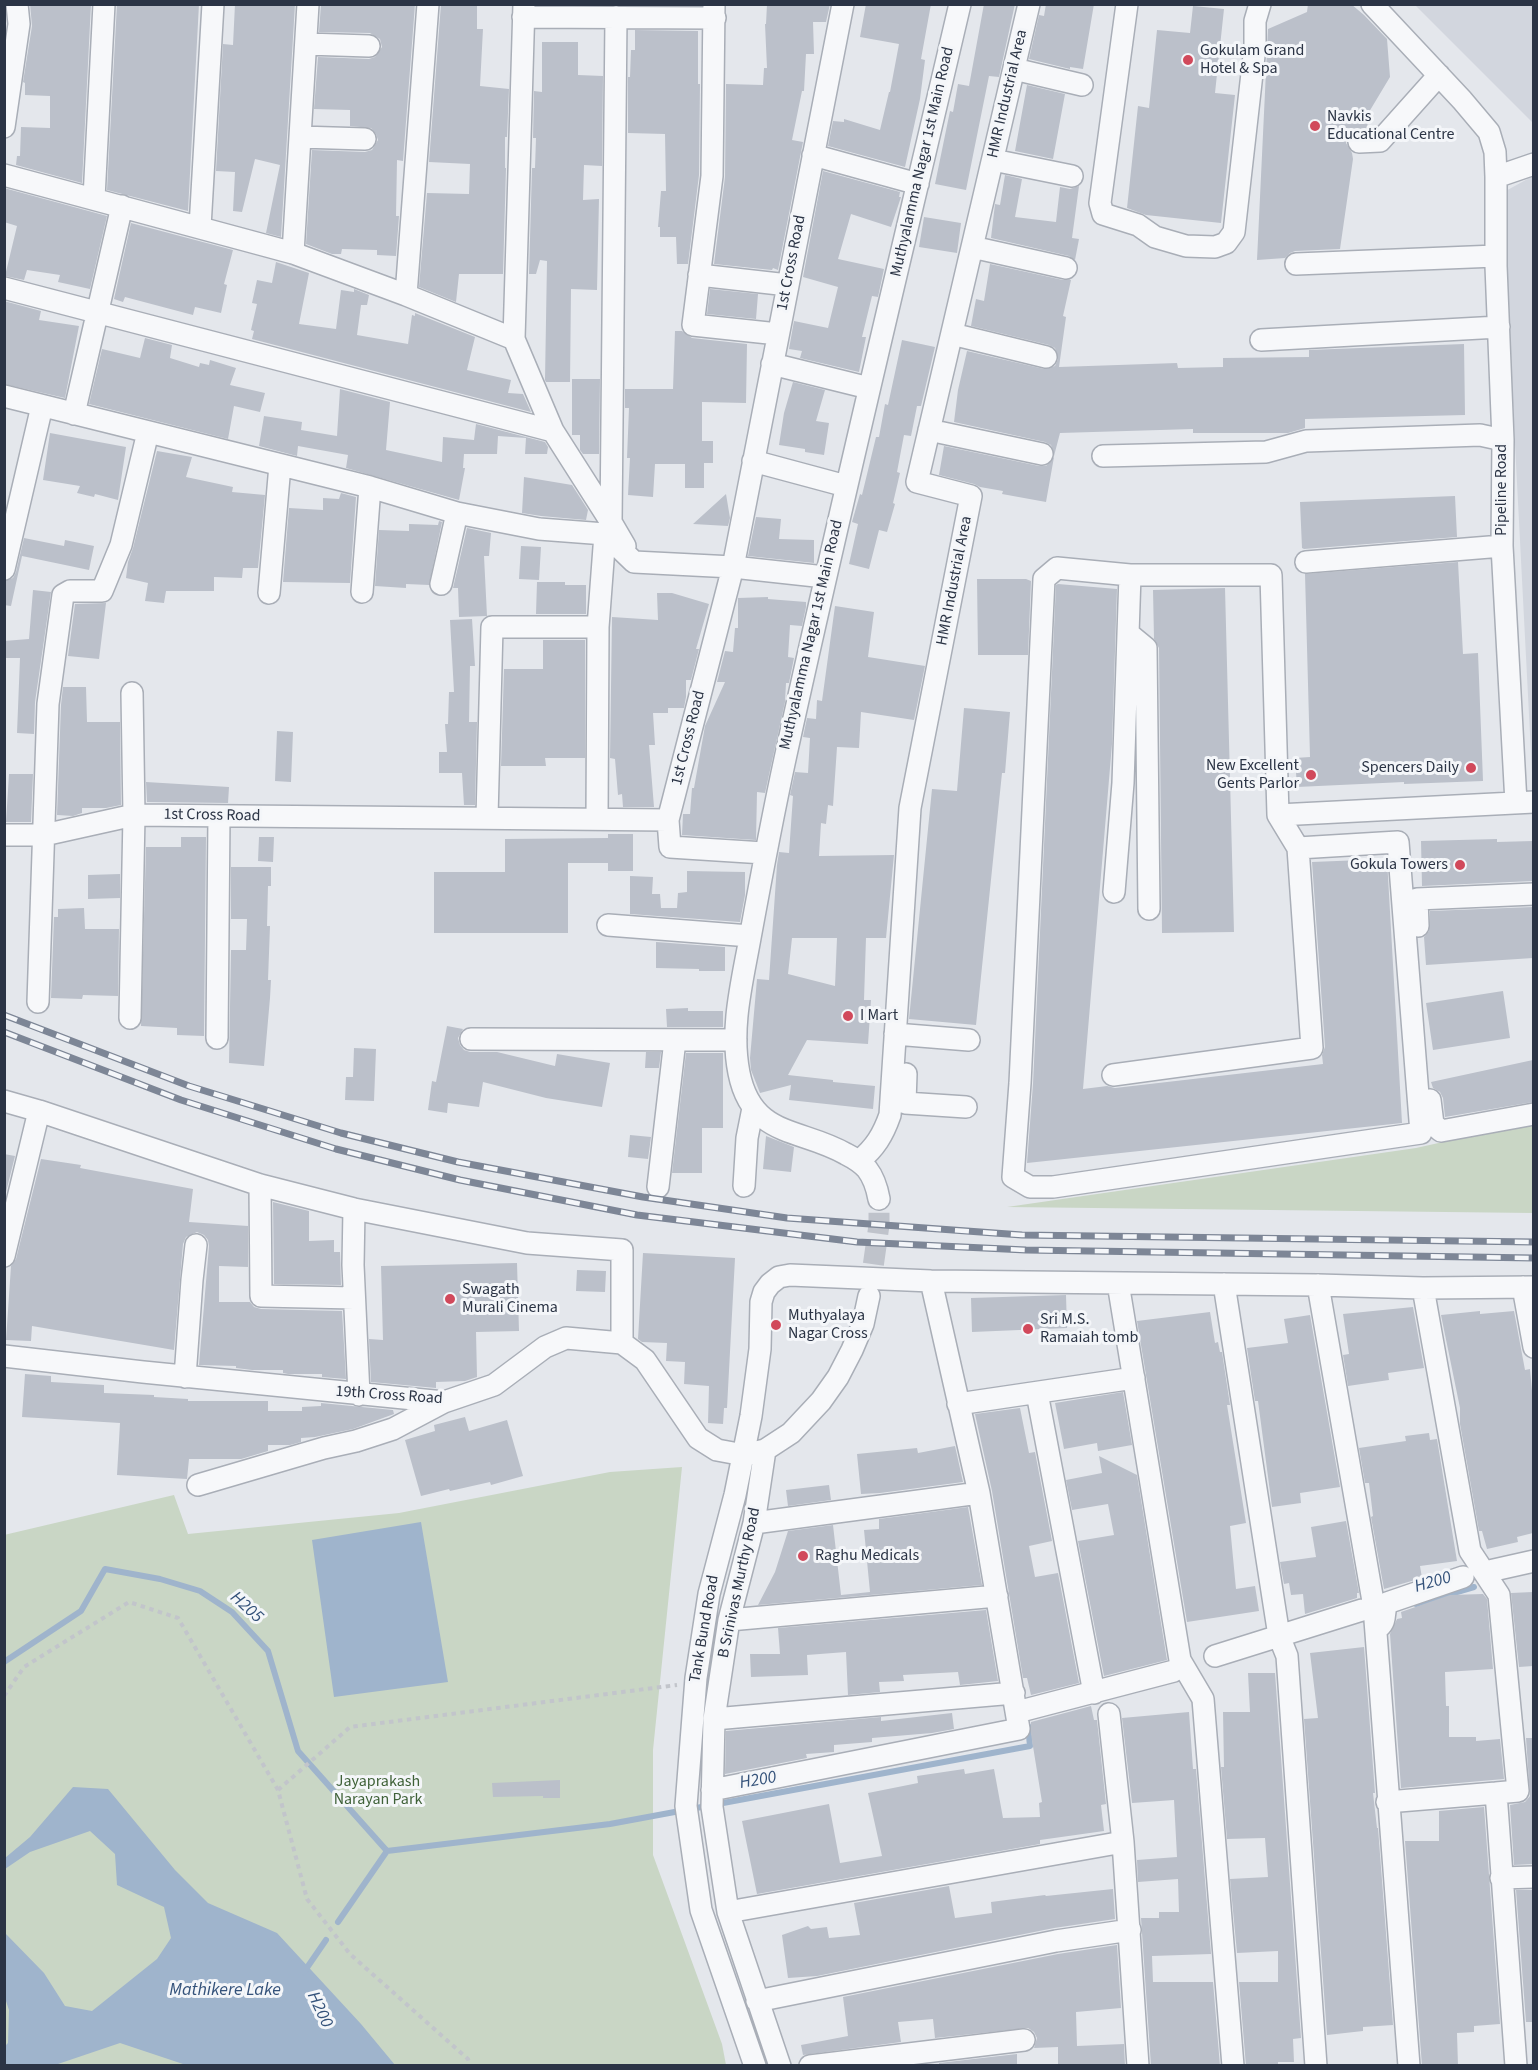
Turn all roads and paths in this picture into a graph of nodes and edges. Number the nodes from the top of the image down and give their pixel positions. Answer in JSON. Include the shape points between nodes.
{"nodes":[{"id":1,"x":104,"y":4,"type":"edge"},
{"id":2,"x":213,"y":4,"type":"edge"},
{"id":3,"x":308,"y":4,"type":"edge"},
{"id":4,"x":428,"y":4,"type":"edge"},
{"id":5,"x":843,"y":4,"type":"edge"},
{"id":6,"x":960,"y":4,"type":"edge"},
{"id":7,"x":1029,"y":4,"type":"edge"},
{"id":8,"x":1127,"y":4,"type":"edge"},
{"id":9,"x":1251,"y":4,"type":"edge"},
{"id":10,"x":1260,"y":4,"type":"edge"},
{"id":11,"x":1372,"y":4,"type":"edge"},
{"id":12,"x":523,"y":11,"type":"edge"},
{"id":13,"x":714,"y":11,"type":"edge"},
{"id":14,"x":14,"y":17,"type":"edge"},
{"id":15,"x":616,"y":17,"type":"junction"},
{"id":16,"x":306,"y":44,"type":"junction"},
{"id":17,"x":369,"y":46,"type":"dead end"},
{"id":18,"x":1014,"y":69,"type":"junction"},
{"id":19,"x":1439,"y":75,"type":"junction"},
{"id":20,"x":1082,"y":85,"type":"dead end"},
{"id":21,"x":4,"y":127,"type":"edge"},
{"id":22,"x":300,"y":137,"type":"junction"},
{"id":23,"x":365,"y":139,"type":"dead end"},
{"id":24,"x":1359,"y":142,"type":"dead end"},
{"id":25,"x":813,"y":155,"type":"junction"},
{"id":26,"x":993,"y":160,"type":"junction"},
{"id":27,"x":1533,"y":164,"type":"edge"},
{"id":28,"x":4,"y":175,"type":"edge"},
{"id":29,"x":1072,"y":176,"type":"dead end"},
{"id":30,"x":1496,"y":177,"type":"junction"},
{"id":31,"x":918,"y":184,"type":"junction"},
{"id":32,"x":94,"y":198,"type":"junction"},
{"id":33,"x":122,"y":206,"type":"junction"},
{"id":34,"x":200,"y":226,"type":"junction"},
{"id":35,"x":1155,"y":237,"type":"junction"},
{"id":36,"x":972,"y":247,"type":"junction"},
{"id":37,"x":293,"y":253,"type":"junction"},
{"id":38,"x":1497,"y":256,"type":"junction"},
{"id":39,"x":1296,"y":264,"type":"dead end"},
{"id":40,"x":1066,"y":268,"type":"dead end"},
{"id":41,"x":699,"y":275,"type":"junction"},
{"id":42,"x":788,"y":285,"type":"junction"},
{"id":43,"x":4,"y":288,"type":"edge"},
{"id":44,"x":406,"y":295,"type":"junction"},
{"id":45,"x":96,"y":313,"type":"junction"},
{"id":46,"x":1499,"y":327,"type":"junction"},
{"id":47,"x":778,"y":334,"type":"junction"},
{"id":48,"x":952,"y":334,"type":"junction"},
{"id":49,"x":514,"y":339,"type":"junction"},
{"id":50,"x":1262,"y":340,"type":"dead end"},
{"id":51,"x":1046,"y":357,"type":"dead end"},
{"id":52,"x":772,"y":363,"type":"junction"},
{"id":53,"x":869,"y":388,"type":"junction"},
{"id":54,"x":4,"y":396,"type":"edge"},
{"id":55,"x":42,"y":406,"type":"junction"},
{"id":56,"x":74,"y":414,"type":"junction"},
{"id":57,"x":929,"y":430,"type":"junction"},
{"id":58,"x":553,"y":431,"type":"junction"},
{"id":59,"x":148,"y":432,"type":"junction"},
{"id":60,"x":1503,"y":440,"type":"junction"},
{"id":61,"x":1042,"y":454,"type":"dead end"},
{"id":62,"x":1103,"y":456,"type":"dead end"},
{"id":63,"x":753,"y":461,"type":"junction"},
{"id":64,"x":280,"y":465,"type":"junction"},
{"id":65,"x":846,"y":486,"type":"junction"},
{"id":66,"x":370,"y":487,"type":"junction"},
{"id":67,"x":457,"y":513,"type":"junction"},
{"id":68,"x":608,"y":528,"type":"junction"},
{"id":69,"x":1502,"y":546,"type":"junction"},
{"id":70,"x":1306,"y":562,"type":"dead end"},
{"id":71,"x":733,"y":567,"type":"junction"},
{"id":72,"x":4,"y":569,"type":"edge"},
{"id":73,"x":1131,"y":575,"type":"junction"},
{"id":74,"x":825,"y":577,"type":"junction"},
{"id":75,"x":441,"y":584,"type":"dead end"},
{"id":76,"x":362,"y":592,"type":"dead end"},
{"id":77,"x":269,"y":593,"type":"dead end"},
{"id":78,"x":598,"y":627,"type":"junction"},
{"id":79,"x":1128,"y":634,"type":"junction"},
{"id":80,"x":132,"y":693,"type":"dead end"},
{"id":81,"x":1525,"y":802,"type":"edge"},
{"id":82,"x":134,"y":815,"type":"junction"},
{"id":83,"x":1278,"y":815,"type":"junction"},
{"id":84,"x":219,"y":816,"type":"junction"},
{"id":85,"x":487,"y":817,"type":"junction"},
{"id":86,"x":597,"y":819,"type":"junction"},
{"id":87,"x":668,"y":820,"type":"junction"},
{"id":88,"x":4,"y":835,"type":"edge"},
{"id":89,"x":44,"y":835,"type":"junction"},
{"id":90,"x":1298,"y":848,"type":"junction"},
{"id":91,"x":764,"y":853,"type":"junction"},
{"id":92,"x":1114,"y":892,"type":"dead end"},
{"id":93,"x":1533,"y":894,"type":"edge"},
{"id":94,"x":1149,"y":909,"type":"dead end"},
{"id":95,"x":608,"y":925,"type":"dead end"},
{"id":96,"x":750,"y":936,"type":"junction"},
{"id":97,"x":38,"y":1002,"type":"dead end"},
{"id":98,"x":130,"y":1018,"type":"dead end"},
{"id":99,"x":902,"y":1034,"type":"junction"},
{"id":100,"x":217,"y":1038,"type":"dead end"},
{"id":101,"x":471,"y":1039,"type":"dead end"},
{"id":102,"x":675,"y":1040,"type":"junction"},
{"id":103,"x":736,"y":1040,"type":"junction"},
{"id":104,"x":969,"y":1040,"type":"dead end"},
{"id":105,"x":1113,"y":1075,"type":"dead end"},
{"id":106,"x":4,"y":1101,"type":"edge"},
{"id":107,"x":966,"y":1107,"type":"dead end"},
{"id":108,"x":753,"y":1108,"type":"junction"},
{"id":109,"x":39,"y":1112,"type":"junction"},
{"id":110,"x":1533,"y":1114,"type":"edge"},
{"id":111,"x":859,"y":1161,"type":"junction"},
{"id":112,"x":260,"y":1185,"type":"junction"},
{"id":113,"x":744,"y":1186,"type":"dead end"},
{"id":114,"x":658,"y":1187,"type":"dead end"},
{"id":115,"x":879,"y":1199,"type":"tunnel mouth"},
{"id":116,"x":354,"y":1209,"type":"junction"},
{"id":117,"x":196,"y":1245,"type":"dead end"},
{"id":118,"x":4,"y":1256,"type":"edge"},
{"id":119,"x":931,"y":1281,"type":"junction"},
{"id":120,"x":1118,"y":1282,"type":"junction"},
{"id":121,"x":1224,"y":1284,"type":"junction"},
{"id":122,"x":1318,"y":1285,"type":"junction"},
{"id":123,"x":1528,"y":1287,"type":"edge"},
{"id":124,"x":1423,"y":1288,"type":"junction"},
{"id":125,"x":869,"y":1296,"type":"tunnel mouth"},
{"id":126,"x":354,"y":1298,"type":"junction"},
{"id":127,"x":622,"y":1343,"type":"junction"},
{"id":128,"x":1533,"y":1347,"type":"edge"},
{"id":129,"x":4,"y":1356,"type":"edge"},
{"id":130,"x":185,"y":1377,"type":"junction"},
{"id":131,"x":1134,"y":1378,"type":"junction"},
{"id":132,"x":1037,"y":1393,"type":"junction"},
{"id":133,"x":359,"y":1395,"type":"junction"},
{"id":134,"x":444,"y":1402,"type":"junction"},
{"id":135,"x":958,"y":1404,"type":"junction"},
{"id":136,"x":765,"y":1450,"type":"junction"},
{"id":137,"x":744,"y":1455,"type":"junction"},
{"id":138,"x":198,"y":1485,"type":"dead end"},
{"id":139,"x":980,"y":1493,"type":"junction"},
{"id":140,"x":754,"y":1523,"type":"junction"},
{"id":141,"x":1533,"y":1561,"type":"edge"},
{"id":142,"x":1485,"y":1572,"type":"junction"},
{"id":143,"x":1463,"y":1577,"type":"dead end"},
{"id":144,"x":997,"y":1596,"type":"junction"},
{"id":145,"x":1362,"y":1610,"type":"dead end"},
{"id":146,"x":729,"y":1620,"type":"junction"},
{"id":147,"x":1376,"y":1629,"type":"junction"},
{"id":148,"x":1279,"y":1636,"type":"junction"},
{"id":149,"x":1215,"y":1656,"type":"dead end"},
{"id":150,"x":1174,"y":1671,"type":"dead end"},
{"id":151,"x":695,"y":1683,"type":"junction"},
{"id":152,"x":1094,"y":1693,"type":"junction"},
{"id":153,"x":4,"y":1696,"type":"edge"},
{"id":154,"x":1016,"y":1703,"type":"junction"},
{"id":155,"x":1109,"y":1714,"type":"dead end"},
{"id":156,"x":714,"y":1719,"type":"junction"},
{"id":157,"x":278,"y":1790,"type":"junction"},
{"id":158,"x":1526,"y":1791,"type":"edge"},
{"id":159,"x":1496,"y":1793,"type":"junction"},
{"id":160,"x":712,"y":1800,"type":"junction"},
{"id":161,"x":1388,"y":1802,"type":"junction"},
{"id":162,"x":1123,"y":1842,"type":"junction"},
{"id":163,"x":1533,"y":1876,"type":"edge"},
{"id":164,"x":1501,"y":1878,"type":"junction"},
{"id":165,"x":728,"y":1912,"type":"junction"},
{"id":166,"x":1130,"y":1930,"type":"junction"},
{"id":167,"x":757,"y":2001,"type":"junction"},
{"id":168,"x":1024,"y":2040,"type":"dead end"},
{"id":169,"x":470,"y":2066,"type":"edge"},
{"id":170,"x":755,"y":2066,"type":"edge"},
{"id":171,"x":780,"y":2066,"type":"edge"},
{"id":172,"x":810,"y":2066,"type":"edge"},
{"id":173,"x":1138,"y":2066,"type":"edge"},
{"id":174,"x":1233,"y":2066,"type":"edge"},
{"id":175,"x":1316,"y":2066,"type":"edge"},
{"id":176,"x":1409,"y":2066,"type":"edge"},
{"id":177,"x":1516,"y":2066,"type":"edge"}],
"edges":[{"from":1,"to":32,"type":"street"},
{"from":2,"to":34,"type":"street"},
{"from":3,"to":16,"type":"street"},
{"from":4,"to":44,"type":"street"},
{"from":5,"to":25,"type":"street","name":"1st Cross Road"},
{"from":6,"to":31,"type":"street","name":"Muthyalamma Nagar 1st Main Road"},
{"from":7,"to":18,"type":"street","name":"HMR Industrial Area"},
{"from":8,"to":35,"type":"street","via":[[1100,203],[1103,214],[1138,225]]},
{"from":9,"to":35,"type":"street","via":[[1246,20],[1226,229],[1212,239]]},
{"from":10,"to":35,"type":"street","via":[[1255,21],[1234,232],[1226,243],[1215,247],[1186,246]]},
{"from":11,"to":19,"type":"street"},
{"from":12,"to":15,"type":"street"},
{"from":12,"to":49,"type":"street"},
{"from":13,"to":15,"type":"street"},
{"from":13,"to":41,"type":"street","via":[[712,176]]},
{"from":14,"to":21,"type":"street"},
{"from":15,"to":68,"type":"street"},
{"from":16,"to":17,"type":"street"},
{"from":16,"to":22,"type":"street"},
{"from":18,"to":20,"type":"street"},
{"from":18,"to":26,"type":"street","name":"HMR Industrial Area"},
{"from":19,"to":24,"type":"street","via":[[1380,141]]},
{"from":19,"to":30,"type":"street","name":"Pipeline Road","via":[[1489,132]]},
{"from":22,"to":23,"type":"street"},
{"from":22,"to":37,"type":"street"},
{"from":25,"to":31,"type":"street"},
{"from":25,"to":42,"type":"street","name":"1st Cross Road"},
{"from":26,"to":29,"type":"street"},
{"from":26,"to":36,"type":"street","name":"HMR Industrial Area"},
{"from":27,"to":30,"type":"street"},
{"from":28,"to":32,"type":"street"},
{"from":30,"to":38,"type":"street","name":"Pipeline Road"},
{"from":31,"to":53,"type":"street","name":"Muthyalamma Nagar 1st Main Road"},
{"from":32,"to":33,"type":"street"},
{"from":33,"to":34,"type":"street"},
{"from":33,"to":45,"type":"street"},
{"from":34,"to":37,"type":"street"},
{"from":36,"to":40,"type":"street"},
{"from":36,"to":48,"type":"street","name":"HMR Industrial Area"},
{"from":37,"to":44,"type":"street"},
{"from":38,"to":39,"type":"street"},
{"from":38,"to":46,"type":"street","name":"Pipeline Road"},
{"from":41,"to":42,"type":"street"},
{"from":41,"to":47,"type":"street","via":[[693,325]]},
{"from":42,"to":47,"type":"street","name":"1st Cross Road"},
{"from":43,"to":45,"type":"street"},
{"from":44,"to":49,"type":"street"},
{"from":45,"to":56,"type":"street"},
{"from":45,"to":58,"type":"street"},
{"from":46,"to":50,"type":"street"},
{"from":46,"to":60,"type":"street","name":"Pipeline Road"},
{"from":47,"to":52,"type":"street","name":"1st Cross Road"},
{"from":48,"to":51,"type":"street"},
{"from":48,"to":57,"type":"street","name":"HMR Industrial Area"},
{"from":49,"to":58,"type":"street"},
{"from":52,"to":53,"type":"street"},
{"from":52,"to":63,"type":"street","name":"1st Cross Road"},
{"from":53,"to":65,"type":"street","name":"Muthyalamma Nagar 1st Main Road"},
{"from":54,"to":55,"type":"street"},
{"from":55,"to":56,"type":"street"},
{"from":55,"to":72,"type":"street"},
{"from":56,"to":59,"type":"street"},
{"from":57,"to":61,"type":"street"},
{"from":57,"to":99,"type":"street","name":"HMR Industrial Area","via":[[917,482],[971,496],[910,808]]},
{"from":58,"to":68,"type":"street"},
{"from":59,"to":64,"type":"street"},
{"from":59,"to":89,"type":"street","via":[[122,545],[102,591],[70,591],[63,595],[48,704]]},
{"from":60,"to":62,"type":"street","via":[[1480,435],[1306,441],[1266,452]]},
{"from":60,"to":69,"type":"street","name":"Pipeline Road"},
{"from":63,"to":65,"type":"street"},
{"from":63,"to":71,"type":"street","name":"1st Cross Road"},
{"from":64,"to":66,"type":"street"},
{"from":64,"to":77,"type":"street"},
{"from":65,"to":74,"type":"street","name":"Muthyalamma Nagar 1st Main Road"},
{"from":66,"to":67,"type":"street"},
{"from":66,"to":76,"type":"street"},
{"from":67,"to":68,"type":"street","via":[[539,529]]},
{"from":67,"to":75,"type":"street"},
{"from":68,"to":71,"type":"street","via":[[633,562]]},
{"from":68,"to":78,"type":"street"},
{"from":69,"to":70,"type":"street"},
{"from":69,"to":81,"type":"street","name":"Pipeline Road"},
{"from":71,"to":74,"type":"street"},
{"from":71,"to":87,"type":"street","name":"1st Cross Road"},
{"from":73,"to":79,"type":"street"},
{"from":73,"to":83,"type":"street","via":[[1271,575]]},
{"from":73,"to":90,"type":"street","via":[[1057,568],[1044,579],[1013,1177],[1030,1187],[1053,1187],[1421,1133],[1398,842]]},
{"from":74,"to":91,"type":"street","name":"Muthyalamma Nagar 1st Main Road"},
{"from":78,"to":85,"type":"street","via":[[492,627]]},
{"from":78,"to":86,"type":"street"},
{"from":79,"to":92,"type":"street","via":[[1123,783]]},
{"from":79,"to":94,"type":"street","via":[[1146,648]]},
{"from":80,"to":82,"type":"street"},
{"from":81,"to":83,"type":"street"},
{"from":82,"to":84,"type":"street","name":"1st Cross Road"},
{"from":82,"to":89,"type":"street","name":"1st Cross Road"},
{"from":82,"to":98,"type":"street"},
{"from":83,"to":90,"type":"street"},
{"from":84,"to":85,"type":"street","name":"1st Cross Road"},
{"from":84,"to":100,"type":"street"},
{"from":85,"to":86,"type":"street","name":"1st Cross Road"},
{"from":86,"to":87,"type":"street","name":"1st Cross Road"},
{"from":87,"to":91,"type":"street","via":[[670,847]]},
{"from":88,"to":89,"type":"street","name":"1st Cross Road"},
{"from":89,"to":97,"type":"street"},
{"from":90,"to":105,"type":"street","via":[[1312,1048]]},
{"from":91,"to":96,"type":"street","name":"Muthyalamma Nagar 1st Main Road"},
{"from":93,"to":110,"type":"street","via":[[1417,899],[1423,1034],[1433,1124],[1445,1131]]},
{"from":95,"to":96,"type":"street"},
{"from":96,"to":103,"type":"street","name":"Muthyalamma Nagar 1st Main Road","via":[[735,1023]]},
{"from":99,"to":104,"type":"street"},
{"from":99,"to":107,"type":"street","via":[[905,1103]]},
{"from":99,"to":111,"type":"street","name":"HMR Industrial Area","via":[[884,1133],[874,1149]]},
{"from":101,"to":102,"type":"street"},
{"from":102,"to":103,"type":"street"},
{"from":102,"to":114,"type":"street"},
{"from":103,"to":108,"type":"street","name":"Muthyalamma Nagar 1st Main Road","via":[[739,1072]]},
{"from":106,"to":109,"type":"street"},
{"from":108,"to":111,"type":"street","name":"Muthyalamma Nagar 1st Main Road","via":[[766,1122]]},
{"from":108,"to":113,"type":"street"},
{"from":109,"to":112,"type":"street"},
{"from":109,"to":118,"type":"street"},
{"from":111,"to":115,"type":"street","name":"Muthyalamma Nagar 1st Main Road","via":[[875,1182]]},
{"from":112,"to":116,"type":"street"},
{"from":112,"to":126,"type":"street","via":[[261,1296]]},
{"from":116,"to":126,"type":"street"},
{"from":116,"to":127,"type":"street","via":[[528,1243],[622,1250]]},
{"from":117,"to":130,"type":"street"},
{"from":119,"to":120,"type":"street","name":"Tank Bund Road"},
{"from":119,"to":135,"type":"street"},
{"from":119,"to":137,"type":"street","name":"Tank Bund Road","via":[[790,1275],[770,1284],[761,1302],[760,1350]]},
{"from":120,"to":121,"type":"street","name":"Tank Bund Road"},
{"from":120,"to":131,"type":"street"},
{"from":121,"to":122,"type":"street","name":"Tank Bund Road"},
{"from":121,"to":148,"type":"street"},
{"from":122,"to":124,"type":"street","name":"Tank Bund Road"},
{"from":122,"to":147,"type":"street"},
{"from":123,"to":124,"type":"street","name":"Tank Bund Road"},
{"from":123,"to":128,"type":"street"},
{"from":124,"to":142,"type":"street","via":[[1470,1551]]},
{"from":125,"to":136,"type":"street","via":[[863,1324],[838,1377],[791,1432]]},
{"from":126,"to":133,"type":"street"},
{"from":127,"to":134,"type":"street","name":"19th Cross Road","via":[[566,1338],[545,1347],[494,1385]]},
{"from":127,"to":137,"type":"street","via":[[645,1360],[698,1438],[717,1450]]},
{"from":129,"to":130,"type":"street","name":"19th Cross Road"},
{"from":130,"to":133,"type":"street","name":"19th Cross Road"},
{"from":131,"to":132,"type":"street"},
{"from":131,"to":174,"type":"street","via":[[1180,1659],[1203,1699]]},
{"from":132,"to":135,"type":"street"},
{"from":132,"to":152,"type":"street"},
{"from":133,"to":134,"type":"street","name":"19th Cross Road"},
{"from":134,"to":138,"type":"street","via":[[393,1429]]},
{"from":135,"to":139,"type":"street"},
{"from":136,"to":137,"type":"street"},
{"from":136,"to":140,"type":"street","name":"B Srinivas Murthy Road"},
{"from":137,"to":151,"type":"street","name":"Tank Bund Road","via":[[709,1594]]},
{"from":139,"to":140,"type":"street"},
{"from":139,"to":144,"type":"street"},
{"from":140,"to":146,"type":"street","name":"B Srinivas Murthy Road"},
{"from":141,"to":142,"type":"street"},
{"from":142,"to":158,"type":"street","via":[[1499,1595]]},
{"from":143,"to":147,"type":"street","via":[[1387,1603],[1382,1625]]},
{"from":144,"to":146,"type":"street"},
{"from":144,"to":154,"type":"street"},
{"from":145,"to":148,"type":"street"},
{"from":146,"to":156,"type":"street","name":"B Srinivas Murthy Road"},
{"from":147,"to":161,"type":"street"},
{"from":148,"to":149,"type":"street"},
{"from":148,"to":175,"type":"street","via":[[1287,1656]]},
{"from":150,"to":152,"type":"street"},
{"from":151,"to":157,"type":"path","via":[[350,1727]]},
{"from":151,"to":170,"type":"street","name":"Tank Bund Road","via":[[687,1813],[701,1910]]},
{"from":152,"to":154,"type":"street"},
{"from":153,"to":157,"type":"path","via":[[24,1666],[129,1602],[178,1618]]},
{"from":154,"to":156,"type":"street"},
{"from":154,"to":160,"type":"street","via":[[1019,1729]]},
{"from":155,"to":162,"type":"street"},
{"from":156,"to":160,"type":"street","name":"B Srinivas Murthy Road"},
{"from":157,"to":169,"type":"path","via":[[307,1899],[350,1954],[468,2059]]},
{"from":158,"to":159,"type":"street"},
{"from":159,"to":161,"type":"street"},
{"from":159,"to":164,"type":"street"},
{"from":160,"to":165,"type":"street","name":"B Srinivas Murthy Road"},
{"from":161,"to":176,"type":"street"},
{"from":162,"to":165,"type":"street"},
{"from":162,"to":166,"type":"street"},
{"from":163,"to":164,"type":"street"},
{"from":164,"to":177,"type":"street"},
{"from":165,"to":167,"type":"street","name":"B Srinivas Murthy Road"},
{"from":166,"to":167,"type":"street","via":[[1056,1941]]},
{"from":166,"to":173,"type":"street"},
{"from":167,"to":171,"type":"street","name":"B Srinivas Murthy Road"},
{"from":168,"to":172,"type":"street"}]}
